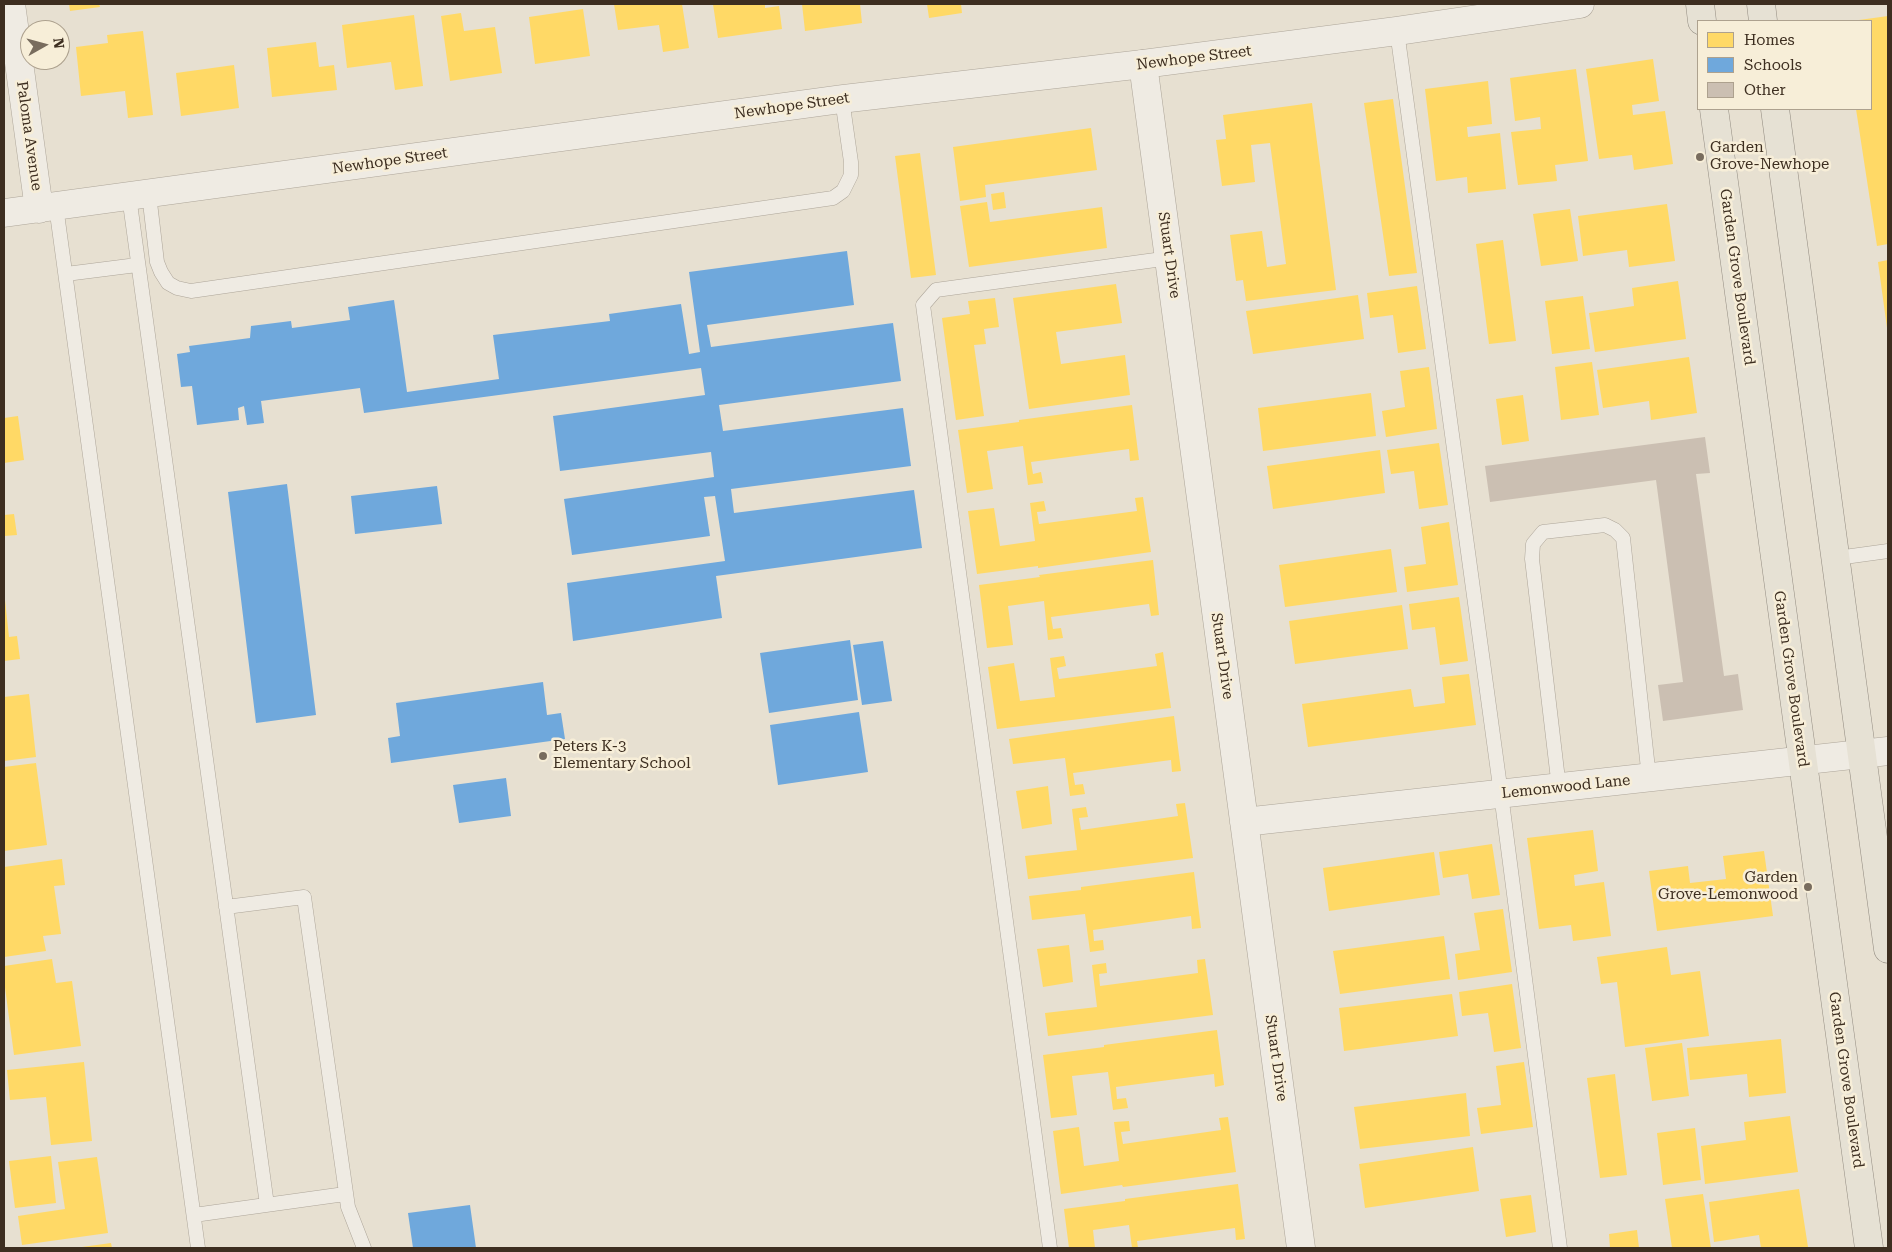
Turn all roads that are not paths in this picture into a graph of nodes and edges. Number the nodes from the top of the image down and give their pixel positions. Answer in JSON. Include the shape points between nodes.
{"nodes":[{"id":1,"x":11,"y":4,"type":"edge"},
{"id":2,"x":1580,"y":4,"type":"edge"},
{"id":3,"x":1700,"y":4,"type":"edge"},
{"id":4,"x":1760,"y":4,"type":"edge"},
{"id":5,"x":1491,"y":10,"type":"edge"},
{"id":6,"x":1702,"y":20,"type":"edge"},
{"id":7,"x":1763,"y":20,"type":"edge"},
{"id":8,"x":1398,"y":31,"type":"junction"},
{"id":9,"x":1144,"y":64,"type":"junction"},
{"id":10,"x":842,"y":99,"type":"junction"},
{"id":11,"x":1714,"y":110,"type":"edge"},
{"id":12,"x":1775,"y":110,"type":"edge"},
{"id":13,"x":139,"y":195,"type":"junction"},
{"id":14,"x":48,"y":207,"type":"junction"},
{"id":15,"x":4,"y":214,"type":"edge"},
{"id":16,"x":1170,"y":258,"type":"junction"},
{"id":17,"x":137,"y":265,"type":"junction"},
{"id":18,"x":66,"y":274,"type":"junction"},
{"id":19,"x":1888,"y":551,"type":"edge"},
{"id":20,"x":1837,"y":558,"type":"junction"},
{"id":21,"x":1888,"y":751,"type":"edge"},
{"id":22,"x":1862,"y":754,"type":"junction"},
{"id":23,"x":1802,"y":761,"type":"junction"},
{"id":24,"x":1649,"y":778,"type":"junction"},
{"id":25,"x":1559,"y":788,"type":"junction"},
{"id":26,"x":1501,"y":794,"type":"junction"},
{"id":27,"x":1244,"y":822,"type":"junction"},
{"id":28,"x":226,"y":906,"type":"junction"},
{"id":29,"x":1888,"y":949,"type":"edge"},
{"id":30,"x":345,"y":1194,"type":"junction"},
{"id":31,"x":267,"y":1205,"type":"junction"},
{"id":32,"x":194,"y":1215,"type":"junction"},
{"id":33,"x":198,"y":1248,"type":"edge"},
{"id":34,"x":364,"y":1248,"type":"edge"},
{"id":35,"x":1050,"y":1248,"type":"edge"},
{"id":36,"x":1302,"y":1248,"type":"edge"},
{"id":37,"x":1560,"y":1248,"type":"edge"},
{"id":38,"x":1869,"y":1248,"type":"edge"}],
"edges":[{"from":1,"to":14,"type":"street","name":"Paloma Avenue"},
{"from":2,"to":5,"type":"street","name":"Newhope Street"},
{"from":3,"to":6,"type":"main road"},
{"from":4,"to":7,"type":"main road"},
{"from":5,"to":8,"type":"street","name":"Newhope Street"},
{"from":8,"to":9,"type":"street","name":"Newhope Street"},
{"from":8,"to":26,"type":"lane"},
{"from":9,"to":10,"type":"street","name":"Newhope Street"},
{"from":9,"to":16,"type":"street","name":"Stuart Drive"},
{"from":10,"to":13,"type":"street","name":"Newhope Street"},
{"from":10,"to":13,"type":"lane","via":[[851,175],[844,191],[834,198],[191,291],[168,283],[161,272]]},
{"from":11,"to":23,"type":"main road","name":"Garden Grove Boulevard"},
{"from":12,"to":20,"type":"main road"},
{"from":13,"to":14,"type":"street","name":"Newhope Street"},
{"from":13,"to":17,"type":"lane"},
{"from":14,"to":15,"type":"street","name":"Newhope Street"},
{"from":14,"to":18,"type":"lane"},
{"from":16,"to":27,"type":"street","name":"Stuart Drive"},
{"from":16,"to":35,"type":"lane","via":[[936,290],[923,305]]},
{"from":17,"to":18,"type":"lane"},
{"from":17,"to":28,"type":"lane"},
{"from":18,"to":32,"type":"lane"},
{"from":19,"to":20,"type":"lane"},
{"from":20,"to":22,"type":"main road"},
{"from":21,"to":22,"type":"street","name":"Lemonwood Lane"},
{"from":22,"to":23,"type":"street","name":"Lemonwood Lane"},
{"from":22,"to":29,"type":"main road"},
{"from":23,"to":24,"type":"street","name":"Lemonwood Lane"},
{"from":23,"to":38,"type":"main road","name":"Garden Grove Boulevard"},
{"from":24,"to":25,"type":"street","name":"Lemonwood Lane"},
{"from":24,"to":25,"type":"lane","via":[[1623,538],[1605,525],[1543,532],[1534,544],[1532,559]]},
{"from":25,"to":26,"type":"street","name":"Lemonwood Lane"},
{"from":26,"to":27,"type":"street","name":"Lemonwood Lane"},
{"from":26,"to":37,"type":"lane"},
{"from":27,"to":36,"type":"street","name":"Stuart Drive"},
{"from":28,"to":30,"type":"lane","via":[[304,897]]},
{"from":28,"to":31,"type":"lane"},
{"from":30,"to":31,"type":"lane"},
{"from":30,"to":34,"type":"lane"},
{"from":31,"to":32,"type":"lane"},
{"from":32,"to":33,"type":"lane"}]}
